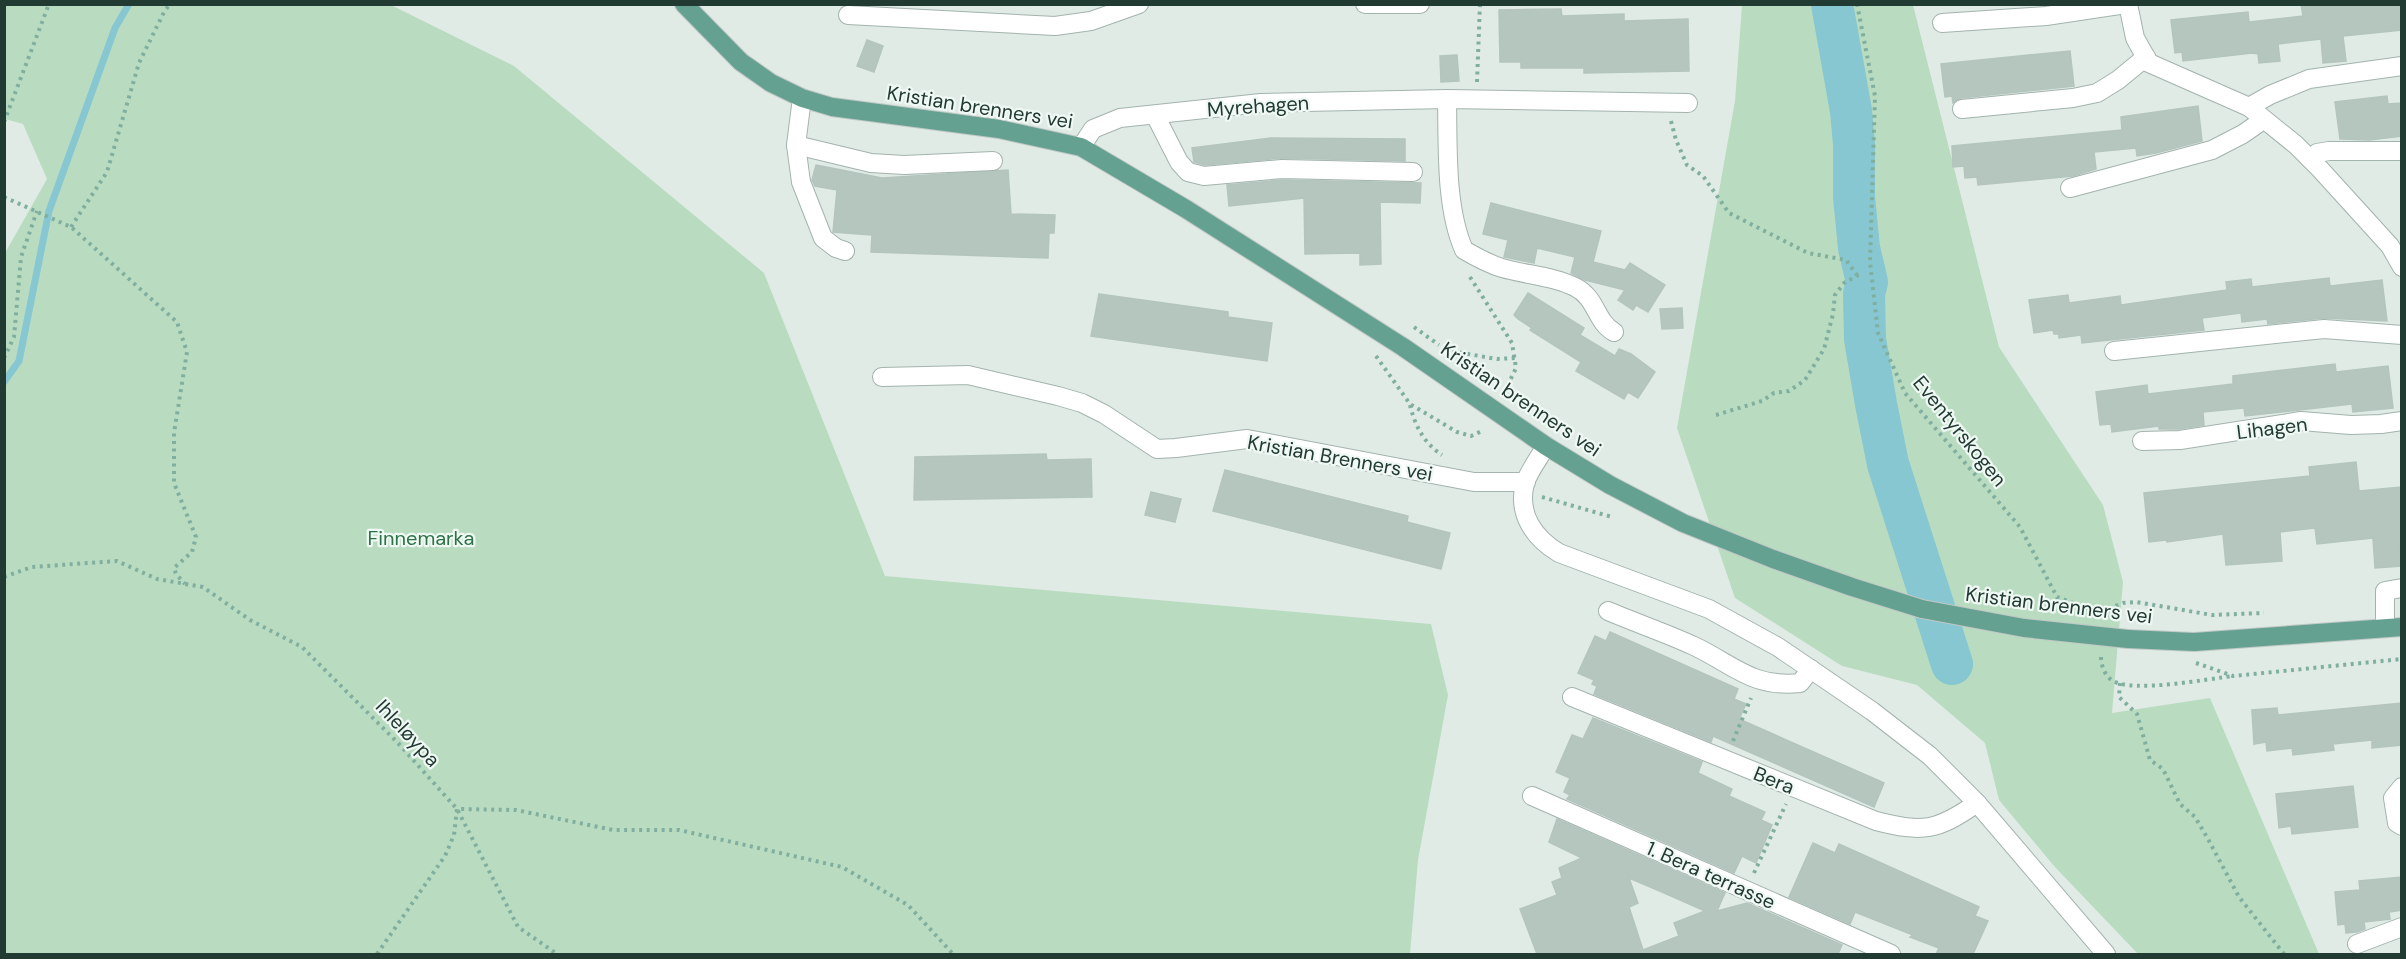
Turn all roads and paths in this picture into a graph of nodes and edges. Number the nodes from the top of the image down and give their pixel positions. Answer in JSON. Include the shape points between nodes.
{"nodes":[{"id":1,"x":49,"y":4,"type":"edge"},
{"id":2,"x":170,"y":4,"type":"edge"},
{"id":3,"x":684,"y":4,"type":"edge"},
{"id":4,"x":1139,"y":4,"type":"edge"},
{"id":5,"x":1365,"y":4,"type":"edge"},
{"id":6,"x":1420,"y":4,"type":"edge"},
{"id":7,"x":1480,"y":4,"type":"edge"},
{"id":8,"x":1857,"y":4,"type":"edge"},
{"id":9,"x":2127,"y":4,"type":"edge"},
{"id":10,"x":848,"y":15,"type":"dead end"},
{"id":11,"x":1942,"y":23,"type":"dead end"},
{"id":12,"x":2146,"y":57,"type":"junction"},
{"id":13,"x":2402,"y":66,"type":"edge"},
{"id":14,"x":802,"y":98,"type":"junction"},
{"id":15,"x":1447,"y":99,"type":"junction"},
{"id":16,"x":1476,"y":100,"type":"junction"},
{"id":17,"x":1668,"y":102,"type":"junction"},
{"id":18,"x":1688,"y":103,"type":"dead end"},
{"id":19,"x":2249,"y":107,"type":"junction"},
{"id":20,"x":1962,"y":109,"type":"dead end"},
{"id":21,"x":1155,"y":116,"type":"junction"},
{"id":22,"x":2263,"y":120,"type":"junction"},
{"id":23,"x":4,"y":122,"type":"edge"},
{"id":24,"x":796,"y":145,"type":"junction"},
{"id":25,"x":1081,"y":147,"type":"junction"},
{"id":26,"x":2402,"y":151,"type":"edge"},
{"id":27,"x":2310,"y":159,"type":"junction"},
{"id":28,"x":993,"y":161,"type":"dead end"},
{"id":29,"x":1413,"y":172,"type":"dead end"},
{"id":30,"x":2070,"y":188,"type":"dead end"},
{"id":31,"x":4,"y":197,"type":"edge"},
{"id":32,"x":38,"y":211,"type":"junction"},
{"id":33,"x":71,"y":227,"type":"junction"},
{"id":34,"x":2394,"y":241,"type":"edge"},
{"id":35,"x":1464,"y":250,"type":"junction"},
{"id":36,"x":844,"y":251,"type":"dead end"},
{"id":37,"x":2402,"y":267,"type":"edge"},
{"id":38,"x":1361,"y":322,"type":"junction"},
{"id":39,"x":1412,"y":326,"type":"dead end"},
{"id":40,"x":1614,"y":332,"type":"dead end"},
{"id":41,"x":2402,"y":335,"type":"edge"},
{"id":42,"x":2114,"y":351,"type":"dead end"},
{"id":43,"x":4,"y":357,"type":"edge"},
{"id":44,"x":1515,"y":358,"type":"junction"},
{"id":45,"x":882,"y":377,"type":"dead end"},
{"id":46,"x":1503,"y":395,"type":"dead end"},
{"id":47,"x":1410,"y":404,"type":"junction"},
{"id":48,"x":1716,"y":415,"type":"dead end"},
{"id":49,"x":2402,"y":421,"type":"edge"},
{"id":50,"x":1482,"y":431,"type":"dead end"},
{"id":51,"x":2142,"y":441,"type":"dead end"},
{"id":52,"x":1546,"y":446,"type":"junction"},
{"id":53,"x":1448,"y":458,"type":"dead end"},
{"id":54,"x":1525,"y":490,"type":"junction"},
{"id":55,"x":1612,"y":517,"type":"dead end"},
{"id":56,"x":4,"y":577,"type":"edge"},
{"id":57,"x":185,"y":585,"type":"junction"},
{"id":58,"x":2393,"y":590,"type":"edge"},
{"id":59,"x":1608,"y":611,"type":"dead end"},
{"id":60,"x":2106,"y":615,"type":"dead end"},
{"id":61,"x":2393,"y":628,"type":"edge"},
{"id":62,"x":2402,"y":659,"type":"edge"},
{"id":63,"x":2189,"y":661,"type":"dead end"},
{"id":64,"x":1812,"y":669,"type":"junction"},
{"id":65,"x":1758,"y":681,"type":"junction"},
{"id":66,"x":2120,"y":683,"type":"dead end"},
{"id":67,"x":1572,"y":697,"type":"dead end"},
{"id":68,"x":1725,"y":760,"type":"junction"},
{"id":69,"x":2402,"y":787,"type":"edge"},
{"id":70,"x":1532,"y":796,"type":"dead end"},
{"id":71,"x":1977,"y":803,"type":"junction"},
{"id":72,"x":457,"y":809,"type":"junction"},
{"id":73,"x":1778,"y":821,"type":"dead end"},
{"id":74,"x":2402,"y":826,"type":"edge"},
{"id":75,"x":1746,"y":890,"type":"junction"},
{"id":76,"x":2402,"y":927,"type":"edge"},
{"id":77,"x":2357,"y":944,"type":"dead end"},
{"id":78,"x":377,"y":954,"type":"edge"},
{"id":79,"x":557,"y":954,"type":"edge"},
{"id":80,"x":953,"y":954,"type":"edge"},
{"id":81,"x":1891,"y":954,"type":"edge"},
{"id":82,"x":2106,"y":954,"type":"edge"},
{"id":83,"x":2284,"y":954,"type":"edge"}],
"edges":[{"from":1,"to":23,"type":"path"},
{"from":2,"to":33,"type":"path","via":[[139,63],[107,172]]},
{"from":3,"to":14,"type":"main road","name":"Kristian brenners vei","via":[[741,62]]},
{"from":4,"to":10,"type":"street","via":[[1091,21],[1054,26]]},
{"from":5,"to":6,"type":"street"},
{"from":7,"to":16,"type":"path"},
{"from":8,"to":60,"type":"path","name":"Eventyrskogen","via":[[1875,96],[1871,272],[1878,333],[1905,393],[2020,527],[2057,597]]},
{"from":9,"to":11,"type":"street","via":[[2046,16]]},
{"from":9,"to":12,"type":"street","via":[[2135,38]]},
{"from":12,"to":19,"type":"street","via":[[2149,63]]},
{"from":12,"to":20,"type":"street","via":[[2097,93]]},
{"from":13,"to":19,"type":"street","via":[[2309,79]]},
{"from":14,"to":24,"type":"street"},
{"from":14,"to":25,"type":"main road","name":"Kristian brenners vei","via":[[832,106],[999,129]]},
{"from":15,"to":16,"type":"street","name":"Myrehagen"},
{"from":15,"to":21,"type":"street","name":"Myrehagen","via":[[1262,104]]},
{"from":15,"to":35,"type":"street","via":[[1453,202]]},
{"from":16,"to":17,"type":"street","name":"Myrehagen"},
{"from":17,"to":18,"type":"street","name":"Myrehagen"},
{"from":17,"to":48,"type":"path","via":[[1676,140],[1687,165],[1703,176],[1729,213],[1808,253],[1846,260],[1858,274],[1835,295],[1824,349],[1805,380],[1789,392],[1774,393],[1762,401]]},
{"from":19,"to":22,"type":"street"},
{"from":21,"to":25,"type":"street","name":"Myrehagen","via":[[1120,118],[1093,129]]},
{"from":21,"to":29,"type":"street","via":[[1179,162],[1188,172],[1204,176],[1282,169]]},
{"from":22,"to":27,"type":"street"},
{"from":22,"to":30,"type":"street","via":[[2212,150]]},
{"from":24,"to":28,"type":"street","via":[[871,163]]},
{"from":24,"to":36,"type":"street","via":[[801,182],[823,238]]},
{"from":25,"to":38,"type":"main road","name":"Kristian brenners vei","via":[[1177,203]]},
{"from":26,"to":27,"type":"street","via":[[2329,151]]},
{"from":27,"to":34,"type":"street"},
{"from":31,"to":32,"type":"path"},
{"from":32,"to":33,"type":"path"},
{"from":32,"to":43,"type":"path","via":[[21,257],[14,337]]},
{"from":33,"to":57,"type":"path","via":[[177,322],[187,352],[174,433],[174,483],[196,537],[192,552],[174,568]]},
{"from":34,"to":37,"type":"street"},
{"from":35,"to":40,"type":"street","via":[[1501,268],[1577,288],[1590,298],[1605,327]]},
{"from":35,"to":44,"type":"path","via":[[1469,276],[1512,343]]},
{"from":38,"to":47,"type":"path","via":[[1370,347]]},
{"from":38,"to":52,"type":"main road","name":"Kristian brenners vei"},
{"from":39,"to":44,"type":"path","via":[[1444,349],[1497,359]]},
{"from":41,"to":42,"type":"street","via":[[2324,329]]},
{"from":44,"to":46,"type":"path","via":[[1516,368]]},
{"from":45,"to":54,"type":"street","name":"Kristian Brenners vei","via":[[969,375],[1058,396],[1104,414],[1157,448],[1247,440]]},
{"from":47,"to":50,"type":"path","via":[[1457,432],[1471,436]]},
{"from":47,"to":53,"type":"path","via":[[1413,418],[1430,447]]},
{"from":49,"to":51,"type":"street","name":"Lihagen","via":[[2351,425],[2301,421],[2180,440]]},
{"from":52,"to":54,"type":"street"},
{"from":52,"to":61,"type":"main road","name":"Kristian brenners vei","bridge":true,"via":[[1683,523],[1852,587],[1923,609],[2024,628],[2194,642]]},
{"from":54,"to":55,"type":"path"},
{"from":54,"to":64,"type":"street","via":[[1528,520],[1543,544],[1709,609]]},
{"from":56,"to":57,"type":"path","name":"Ihleløypa","via":[[32,567],[117,561],[157,579]]},
{"from":57,"to":72,"type":"path","name":"Ihleløypa","via":[[203,587],[250,620],[302,647]]},
{"from":58,"to":61,"type":"street"},
{"from":59,"to":65,"type":"street","via":[[1694,646]]},
{"from":62,"to":63,"type":"path","via":[[2233,676]]},
{"from":64,"to":65,"type":"street","via":[[1800,683]]},
{"from":64,"to":71,"type":"street","via":[[1930,756]]},
{"from":65,"to":68,"type":"path"},
{"from":66,"to":83,"type":"path","via":[[2119,697],[2137,714],[2150,760],[2163,769],[2180,804],[2208,839],[2239,897]]},
{"from":67,"to":68,"type":"street","name":"Bera"},
{"from":68,"to":71,"type":"street","name":"Bera","via":[[1876,821],[1907,829],[1934,827]]},
{"from":69,"to":74,"type":"street","via":[[2393,798],[2397,823]]},
{"from":70,"to":75,"type":"street","name":"1. Bera terrasse"},
{"from":71,"to":82,"type":"street"},
{"from":72,"to":78,"type":"path","via":[[454,835],[445,855]]},
{"from":72,"to":79,"type":"path","name":"Ihleløypa","via":[[518,927]]},
{"from":72,"to":80,"type":"path","via":[[516,810],[613,830],[679,830],[842,867],[908,905]]},
{"from":73,"to":75,"type":"path"},
{"from":75,"to":81,"type":"street","name":"1. Bera terrasse"},
{"from":76,"to":77,"type":"street"}]}
